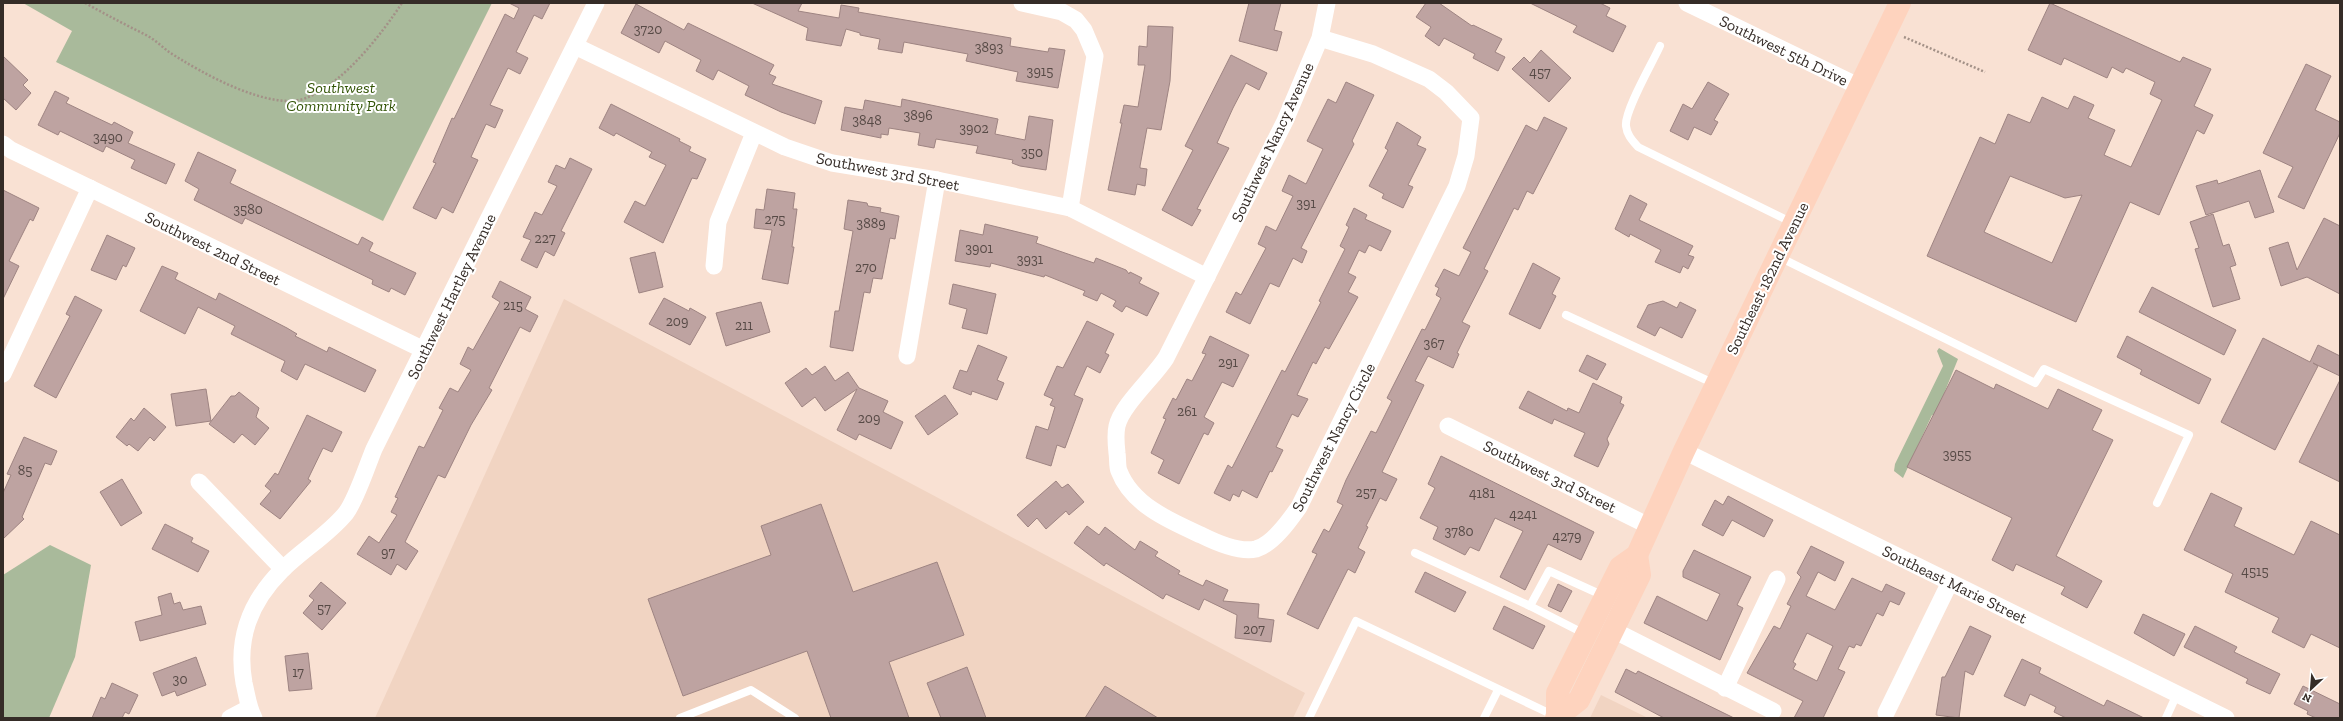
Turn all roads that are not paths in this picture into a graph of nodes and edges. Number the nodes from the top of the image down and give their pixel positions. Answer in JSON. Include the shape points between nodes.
{"nodes":[{"id":1,"x":596,"y":3,"type":"edge"},
{"id":2,"x":1022,"y":3,"type":"edge"},
{"id":3,"x":1327,"y":3,"type":"edge"},
{"id":4,"x":1687,"y":3,"type":"edge"},
{"id":5,"x":1900,"y":3,"type":"edge"},
{"id":6,"x":1320,"y":38,"type":"junction"},
{"id":7,"x":575,"y":46,"type":"junction"},
{"id":8,"x":1660,"y":46,"type":"dead end"},
{"id":9,"x":1860,"y":87,"type":"junction"},
{"id":10,"x":754,"y":134,"type":"junction"},
{"id":11,"x":3,"y":144,"type":"edge"},
{"id":12,"x":936,"y":180,"type":"junction"},
{"id":13,"x":90,"y":188,"type":"junction"},
{"id":14,"x":1070,"y":208,"type":"junction"},
{"id":15,"x":1793,"y":224,"type":"junction"},
{"id":16,"x":1778,"y":257,"type":"junction"},
{"id":17,"x":714,"y":266,"type":"dead end"},
{"id":18,"x":1207,"y":277,"type":"junction"},
{"id":19,"x":1566,"y":315,"type":"dead end"},
{"id":20,"x":424,"y":350,"type":"junction"},
{"id":21,"x":907,"y":356,"type":"dead end"},
{"id":22,"x":3,"y":374,"type":"edge"},
{"id":23,"x":1716,"y":384,"type":"junction"},
{"id":24,"x":1448,"y":426,"type":"dead end"},
{"id":25,"x":1684,"y":451,"type":"junction"},
{"id":26,"x":199,"y":482,"type":"dead end"},
{"id":27,"x":2157,"y":502,"type":"dead end"},
{"id":28,"x":1651,"y":527,"type":"junction"},
{"id":29,"x":1415,"y":554,"type":"dead end"},
{"id":30,"x":1638,"y":555,"type":"junction"},
{"id":31,"x":283,"y":569,"type":"junction"},
{"id":32,"x":1777,"y":579,"type":"dead end"},
{"id":33,"x":1950,"y":582,"type":"junction"},
{"id":34,"x":1605,"y":596,"type":"junction"},
{"id":35,"x":1530,"y":606,"type":"junction"},
{"id":36,"x":1613,"y":630,"type":"junction"},
{"id":37,"x":1586,"y":634,"type":"junction"},
{"id":38,"x":1725,"y":688,"type":"junction"},
{"id":39,"x":1498,"y":690,"type":"junction"},
{"id":40,"x":2177,"y":694,"type":"junction"},
{"id":41,"x":1773,"y":711,"type":"dead end"},
{"id":42,"x":252,"y":713,"type":"edge"},
{"id":43,"x":1886,"y":713,"type":"dead end"},
{"id":44,"x":1556,"y":717,"type":"edge"},
{"id":45,"x":230,"y":718,"type":"edge"},
{"id":46,"x":680,"y":718,"type":"edge"},
{"id":47,"x":795,"y":718,"type":"edge"},
{"id":48,"x":1309,"y":718,"type":"edge"},
{"id":49,"x":1484,"y":718,"type":"edge"},
{"id":50,"x":2166,"y":718,"type":"edge"},
{"id":51,"x":2226,"y":718,"type":"edge"}],
"edges":[{"from":1,"to":7,"type":"street","name":"Southwest Hartley Avenue"},
{"from":2,"to":14,"type":"street","via":[[1062,12],[1076,20],[1084,30],[1095,56]]},
{"from":3,"to":6,"type":"street","name":"Southwest Nancy Avenue"},
{"from":4,"to":9,"type":"street","name":"Southwest 5th Drive"},
{"from":5,"to":9,"type":"main road","name":"Southeast 182nd Avenue"},
{"from":6,"to":18,"type":"street","name":"Southwest Nancy Avenue","via":[[1285,121]]},
{"from":6,"to":18,"type":"street","name":"Southwest Nancy Circle","via":[[1372,54],[1422,76],[1446,92],[1471,118],[1466,156],[1457,186],[1299,507],[1280,533],[1256,548],[1220,544],[1162,517],[1133,494],[1119,471],[1116,437],[1122,413],[1156,374],[1166,358]]},
{"from":7,"to":10,"type":"street","name":"Southwest 3rd Street"},
{"from":7,"to":20,"type":"street","name":"Southwest Hartley Avenue"},
{"from":8,"to":15,"type":"lane","via":[[1631,106],[1626,125],[1629,137],[1638,147]]},
{"from":9,"to":15,"type":"main road","name":"Southeast 182nd Avenue"},
{"from":10,"to":12,"type":"street","name":"Southwest 3rd Street","via":[[784,147],[832,162]]},
{"from":10,"to":17,"type":"street","via":[[718,222]]},
{"from":11,"to":13,"type":"street","name":"Southwest 2nd Street"},
{"from":12,"to":14,"type":"street","name":"Southwest 3rd Street"},
{"from":12,"to":21,"type":"street"},
{"from":13,"to":20,"type":"street","name":"Southwest 2nd Street"},
{"from":13,"to":22,"type":"street"},
{"from":14,"to":18,"type":"street","name":"Southwest 3rd Street"},
{"from":15,"to":16,"type":"main road","name":"Southeast 182nd Avenue"},
{"from":16,"to":23,"type":"main road","name":"Southeast 182nd Avenue"},
{"from":16,"to":27,"type":"lane","via":[[2035,383],[2044,369],[2189,435]]},
{"from":19,"to":23,"type":"lane"},
{"from":20,"to":31,"type":"street","name":"Southwest Hartley Avenue","via":[[374,449],[348,511],[329,533]]},
{"from":23,"to":25,"type":"main road","name":"Southeast 182nd Avenue"},
{"from":24,"to":28,"type":"street","name":"Southwest 3rd Street"},
{"from":25,"to":28,"type":"main road","name":"Southeast 182nd Avenue"},
{"from":25,"to":33,"type":"street","name":"Southeast Marie Street"},
{"from":26,"to":31,"type":"street"},
{"from":28,"to":30,"type":"main road","name":"Southeast 182nd Avenue"},
{"from":29,"to":35,"type":"lane"},
{"from":30,"to":34,"type":"main road","via":[[1620,567]]},
{"from":30,"to":36,"type":"main road","via":[[1640,575]]},
{"from":31,"to":42,"type":"street","name":"Southwest Hartley Avenue","via":[[267,588],[249,617],[242,642],[240,662]]},
{"from":32,"to":38,"type":"street"},
{"from":33,"to":40,"type":"street","name":"Southeast Marie Street"},
{"from":33,"to":43,"type":"street"},
{"from":34,"to":35,"type":"lane","via":[[1549,571]]},
{"from":34,"to":37,"type":"main road"},
{"from":35,"to":37,"type":"lane"},
{"from":36,"to":38,"type":"street"},
{"from":36,"to":44,"type":"main road","via":[[1579,700]]},
{"from":37,"to":44,"type":"main road","via":[[1557,693]]},
{"from":38,"to":41,"type":"street"},
{"from":39,"to":44,"type":"lane"},
{"from":39,"to":48,"type":"lane","via":[[1356,621]]},
{"from":39,"to":49,"type":"lane"},
{"from":40,"to":50,"type":"lane"},
{"from":40,"to":51,"type":"street","name":"Southeast Marie Street"},
{"from":42,"to":45,"type":"street"},
{"from":46,"to":47,"type":"lane","via":[[751,690]]}]}
